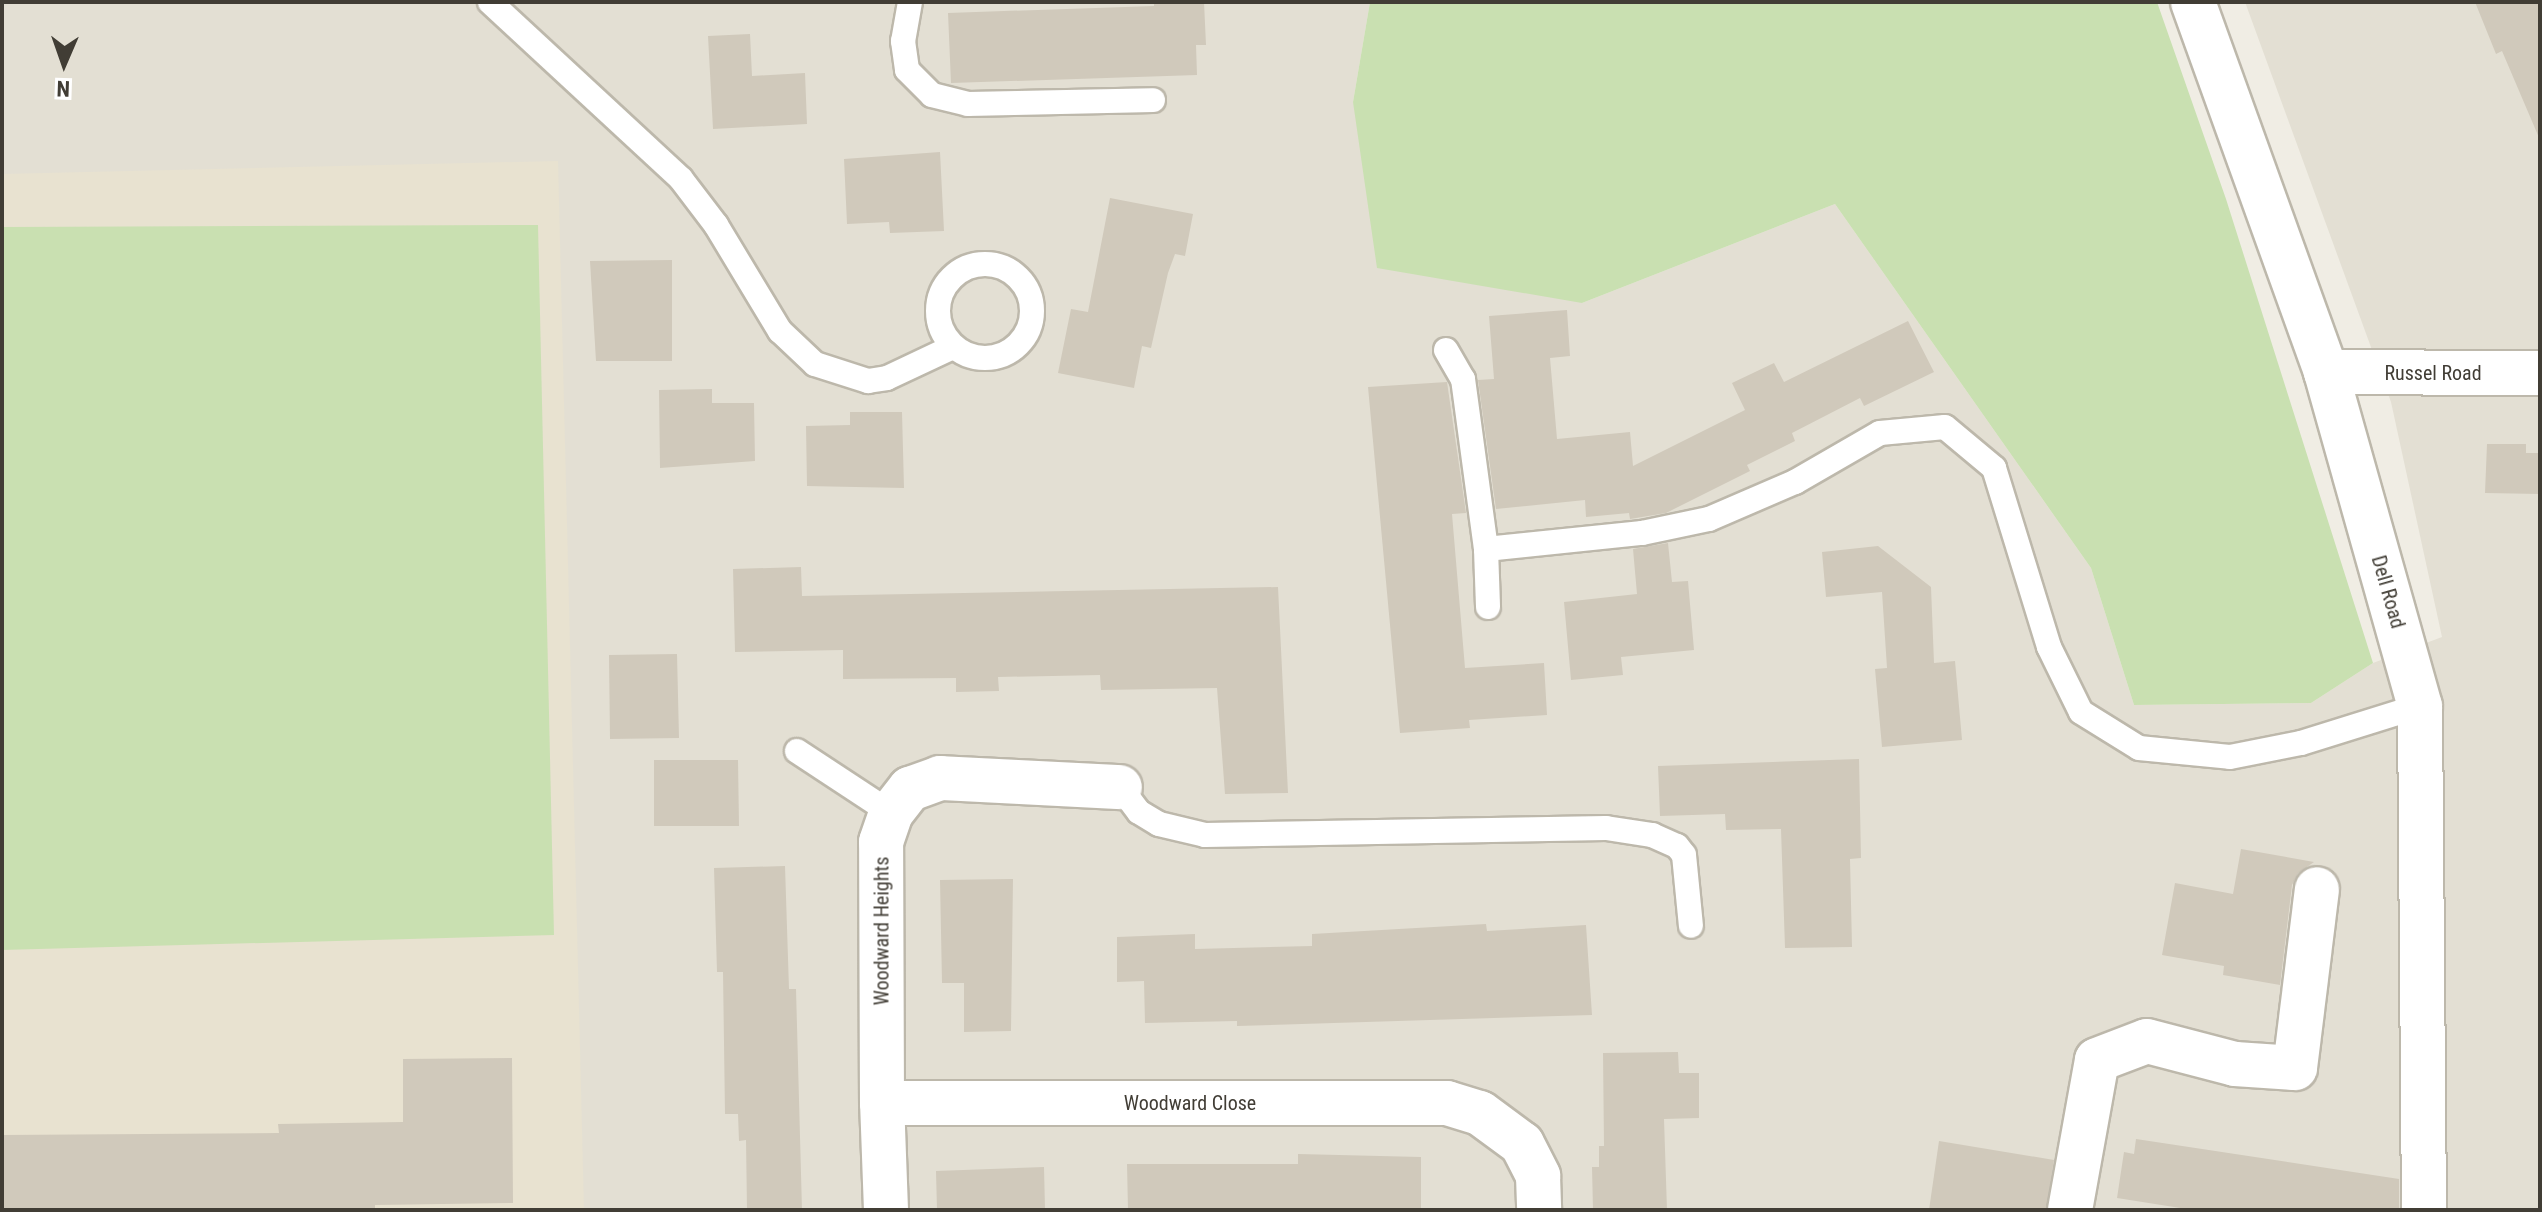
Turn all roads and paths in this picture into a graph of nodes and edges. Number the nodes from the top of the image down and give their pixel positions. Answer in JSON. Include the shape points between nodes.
{"nodes":[{"id":1,"x":490,"y":2,"type":"edge"},
{"id":2,"x":910,"y":2,"type":"edge"},
{"id":3,"x":2193,"y":2,"type":"edge"},
{"id":4,"x":1153,"y":100,"type":"dead end"},
{"id":5,"x":953,"y":347,"type":"dead end"},
{"id":6,"x":1446,"y":350,"type":"dead end"},
{"id":7,"x":2326,"y":372,"type":"junction"},
{"id":8,"x":2540,"y":373,"type":"edge"},
{"id":9,"x":1486,"y":549,"type":"junction"},
{"id":10,"x":1488,"y":607,"type":"dead end"},
{"id":11,"x":2420,"y":706,"type":"junction"},
{"id":12,"x":797,"y":751,"type":"dead end"},
{"id":13,"x":1120,"y":787,"type":"joint"},
{"id":14,"x":891,"y":813,"type":"junction"},
{"id":15,"x":2317,"y":889,"type":"dead end"},
{"id":16,"x":1691,"y":926,"type":"dead end"},
{"id":17,"x":882,"y":1103,"type":"junction"},
{"id":18,"x":886,"y":1210,"type":"edge"},
{"id":19,"x":1539,"y":1210,"type":"edge"},
{"id":20,"x":2070,"y":1210,"type":"edge"},
{"id":21,"x":2424,"y":1210,"type":"edge"}],
"edges":[{"from":1,"to":5,"type":"lane","via":[[681,179],[716,225],[780,331],[815,364],[850,379],[877,379]]},
{"from":2,"to":4,"type":"lane","via":[[903,41],[907,70],[932,95],[968,104]]},
{"from":3,"to":7,"type":"street","name":"Dell Road"},
{"from":6,"to":9,"type":"lane","via":[[1463,379]]},
{"from":7,"to":8,"type":"street","name":"Russel Road"},
{"from":7,"to":11,"type":"street","name":"Dell Road"},
{"from":9,"to":10,"type":"lane"},
{"from":9,"to":11,"type":"lane","via":[[1642,533],[1709,519],[1795,482],[1880,433],[1945,427],[1994,468],[2049,647],[2081,712],[2139,748],[2230,757],[2301,743]]},
{"from":11,"to":21,"type":"street","name":"Dell Road"},
{"from":12,"to":14,"type":"lane"},
{"from":13,"to":14,"type":"street","via":[[940,778],[910,789]]},
{"from":13,"to":16,"type":"lane","via":[[1139,812],[1159,824],[1205,835],[1606,828],[1652,835],[1684,855]]},
{"from":14,"to":17,"type":"street","name":"Woodward Heights","via":[[881,842]]},
{"from":15,"to":20,"type":"street","via":[[2295,1068],[2235,1064],[2147,1041],[2097,1060]]},
{"from":17,"to":18,"type":"street"},
{"from":17,"to":19,"type":"street","name":"Woodward Close","via":[[1447,1103],[1480,1113],[1522,1144],[1538,1176]]}]}
